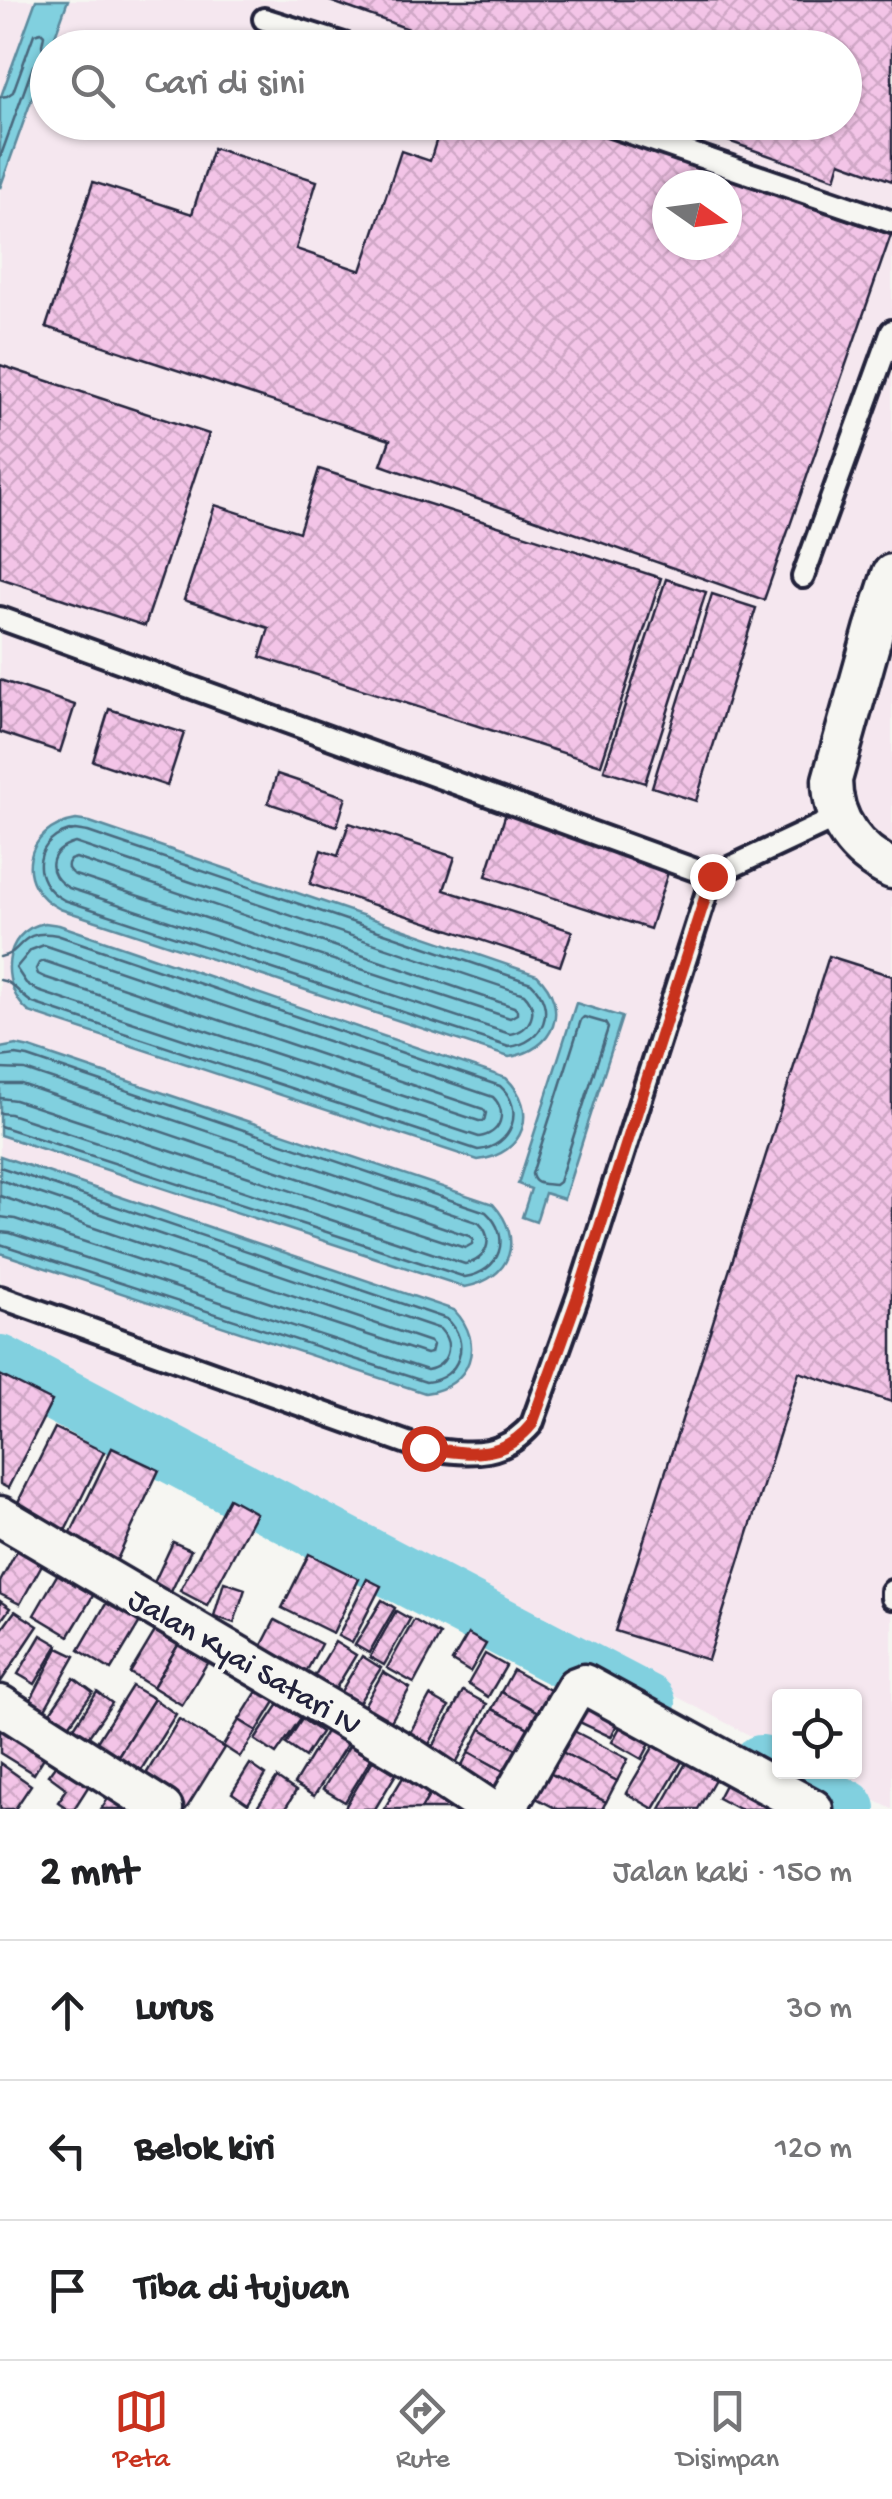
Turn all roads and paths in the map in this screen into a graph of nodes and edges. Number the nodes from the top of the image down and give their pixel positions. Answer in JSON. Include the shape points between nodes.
{"nodes":[{"id":1,"x":264,"y":19,"type":"dead end"},
{"id":2,"x":299,"y":30,"type":"edge"},
{"id":3,"x":652,"y":140,"type":"edge"},
{"id":4,"x":892,"y":222,"type":"edge"},
{"id":5,"x":892,"y":331,"type":"edge"},
{"id":6,"x":892,"y":574,"type":"edge"},
{"id":7,"x":803,"y":578,"type":"dead end"},
{"id":8,"x":0,"y":618,"type":"edge"},
{"id":9,"x":838,"y":817,"type":"junction"},
{"id":10,"x":892,"y":869,"type":"edge"},
{"id":11,"x":712,"y":876,"type":"junction"},
{"id":12,"x":0,"y":1297,"type":"edge"},
{"id":13,"x":0,"y":1516,"type":"edge"},
{"id":14,"x":0,"y":1706,"type":"edge"},
{"id":15,"x":800,"y":1806,"type":"edge"},
{"id":16,"x":161,"y":1808,"type":"edge"},
{"id":17,"x":489,"y":1809,"type":"edge"},
{"id":18,"x":506,"y":1809,"type":"edge"}],
"edges":[{"from":1,"to":2,"type":"lane"},
{"from":3,"to":4,"type":"lane"},
{"from":5,"to":7,"type":"lane"},
{"from":6,"to":9,"type":"street","via":[[832,780]]},
{"from":8,"to":11,"type":"lane"},
{"from":9,"to":10,"type":"street","via":[[857,847]]},
{"from":9,"to":11,"type":"lane"},
{"from":11,"to":12,"type":"lane","via":[[578,1296],[532,1424],[520,1438],[478,1454],[424,1448]]},
{"from":13,"to":17,"type":"street","name":"Jalan Kyai Satari IV"},
{"from":14,"to":16,"type":"street"},
{"from":15,"to":18,"type":"street","via":[[584,1684],[576,1687]]}]}
